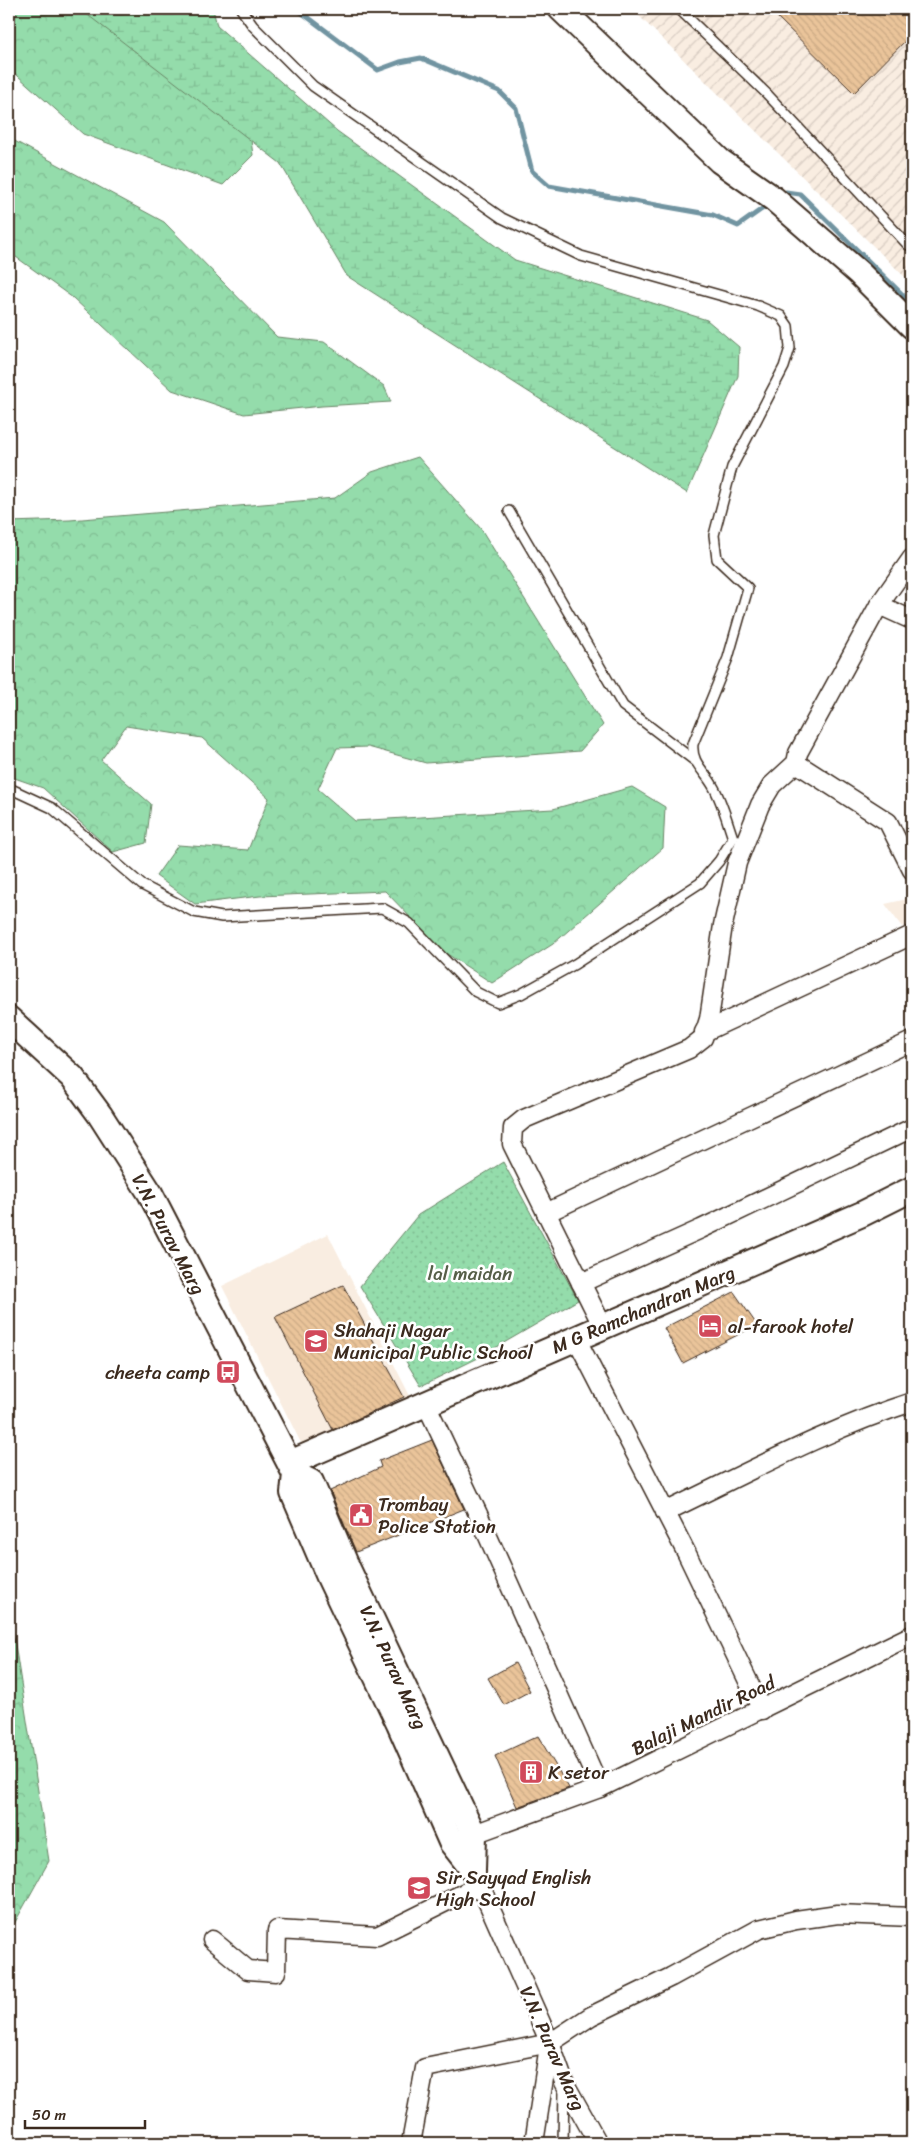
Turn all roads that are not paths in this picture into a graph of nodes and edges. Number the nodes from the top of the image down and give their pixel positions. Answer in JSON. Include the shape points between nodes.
{"nodes":[{"id":1,"x":241,"y":9,"type":"edge"},
{"id":2,"x":561,"y":9,"type":"edge"},
{"id":3,"x":679,"y":9,"type":"edge"},
{"id":4,"x":912,"y":246,"type":"edge"},
{"id":5,"x":912,"y":326,"type":"edge"},
{"id":6,"x":509,"y":511,"type":"dead end"},
{"id":7,"x":912,"y":558,"type":"edge"},
{"id":8,"x":880,"y":605,"type":"junction"},
{"id":9,"x":912,"y":620,"type":"edge"},
{"id":10,"x":695,"y":761,"type":"junction"},
{"id":11,"x":796,"y":764,"type":"junction"},
{"id":12,"x":9,"y":788,"type":"edge"},
{"id":13,"x":912,"y":870,"type":"edge"},
{"id":14,"x":912,"y":934,"type":"edge"},
{"id":15,"x":9,"y":1019,"type":"edge"},
{"id":16,"x":704,"y":1032,"type":"junction"},
{"id":17,"x":912,"y":1041,"type":"edge"},
{"id":18,"x":912,"y":1128,"type":"edge"},
{"id":19,"x":912,"y":1189,"type":"edge"},
{"id":20,"x":546,"y":1212,"type":"junction"},
{"id":21,"x":581,"y":1282,"type":"junction"},
{"id":22,"x":602,"y":1327,"type":"junction"},
{"id":23,"x":576,"y":1338,"type":"junction"},
{"id":24,"x":912,"y":1402,"type":"edge"},
{"id":25,"x":427,"y":1406,"type":"junction"},
{"id":26,"x":292,"y":1469,"type":"junction"},
{"id":27,"x":664,"y":1512,"type":"junction"},
{"id":28,"x":912,"y":1635,"type":"edge"},
{"id":29,"x":762,"y":1710,"type":"junction"},
{"id":30,"x":408,"y":1720,"type":"junction"},
{"id":31,"x":600,"y":1788,"type":"junction"},
{"id":32,"x":474,"y":1835,"type":"junction"},
{"id":33,"x":451,"y":1842,"type":"junction"},
{"id":34,"x":476,"y":1877,"type":"junction"},
{"id":35,"x":912,"y":1917,"type":"edge"},
{"id":36,"x":212,"y":1940,"type":"dead end"},
{"id":37,"x":550,"y":2043,"type":"junction"},
{"id":38,"x":564,"y":2082,"type":"junction"},
{"id":39,"x":411,"y":2143,"type":"edge"},
{"id":40,"x":534,"y":2143,"type":"edge"},
{"id":41,"x":563,"y":2143,"type":"edge"},
{"id":42,"x":598,"y":2143,"type":"edge"}],
"edges":[{"from":1,"to":10,"type":"lane","via":[[253,26],[313,86],[502,218],[581,256],[758,306],[781,316],[788,326],[790,348],[784,367],[732,467],[714,536],[717,558],[748,588],[728,658],[693,744]]},
{"from":2,"to":5,"type":"street","via":[[720,161],[788,211],[859,273]]},
{"from":3,"to":4,"type":"lane","via":[[767,94]]},
{"from":6,"to":10,"type":"lane","via":[[623,706]]},
{"from":7,"to":8,"type":"street"},
{"from":8,"to":9,"type":"street"},
{"from":8,"to":11,"type":"street","via":[[798,753]]},
{"from":10,"to":12,"type":"lane","via":[[714,786],[733,838],[719,861],[700,883],[575,964],[521,994],[498,1002],[476,992],[409,923],[382,908],[222,917],[194,912],[142,885],[52,808]]},
{"from":11,"to":13,"type":"street","via":[[888,822]]},
{"from":11,"to":16,"type":"street","via":[[772,785],[760,805],[737,863]]},
{"from":14,"to":16,"type":"street"},
{"from":15,"to":26,"type":"street","name":"V.N. Purav Marg","via":[[72,1076],[150,1193]]},
{"from":16,"to":20,"type":"street","via":[[703,1038],[689,1049],[524,1119],[513,1128],[512,1144]]},
{"from":17,"to":20,"type":"street"},
{"from":18,"to":21,"type":"street","via":[[701,1229]]},
{"from":19,"to":22,"type":"street","name":"M G Ramchandran Marg","via":[[862,1214]]},
{"from":20,"to":21,"type":"street"},
{"from":21,"to":22,"type":"street"},
{"from":22,"to":23,"type":"street","name":"M G Ramchandran Marg"},
{"from":23,"to":25,"type":"street","name":"M G Ramchandran Marg"},
{"from":23,"to":27,"type":"street"},
{"from":24,"to":27,"type":"street","via":[[795,1450]]},
{"from":25,"to":26,"type":"street","name":"M G Ramchandran Marg"},
{"from":25,"to":31,"type":"street"},
{"from":26,"to":30,"type":"street","name":"V.N. Purav Marg","via":[[311,1482],[338,1573]]},
{"from":27,"to":29,"type":"street"},
{"from":28,"to":29,"type":"street","name":"Balaji Mandir Road"},
{"from":29,"to":31,"type":"street","name":"Balaji Mandir Road"},
{"from":30,"to":32,"type":"street","name":"V.N. Purav Marg"},
{"from":30,"to":33,"type":"street","name":"V.N. Purav Marg"},
{"from":31,"to":32,"type":"street","name":"Balaji Mandir Road"},
{"from":32,"to":33,"type":"street","name":"Balaji Mandir Road"},
{"from":32,"to":34,"type":"street","name":"V.N. Purav Marg"},
{"from":33,"to":34,"type":"street","name":"V.N. Purav Marg"},
{"from":34,"to":36,"type":"street","via":[[377,1936],[277,1930],[276,1972],[248,1970]]},
{"from":34,"to":37,"type":"street","name":"V.N. Purav Marg"},
{"from":35,"to":37,"type":"street","via":[[838,1914],[759,1929],[672,1977],[591,2016]]},
{"from":37,"to":38,"type":"street","name":"V.N. Purav Marg"},
{"from":37,"to":39,"type":"street","via":[[425,2068]]},
{"from":37,"to":40,"type":"street"},
{"from":38,"to":41,"type":"lane"},
{"from":38,"to":42,"type":"street","name":"V.N. Purav Marg"}]}
